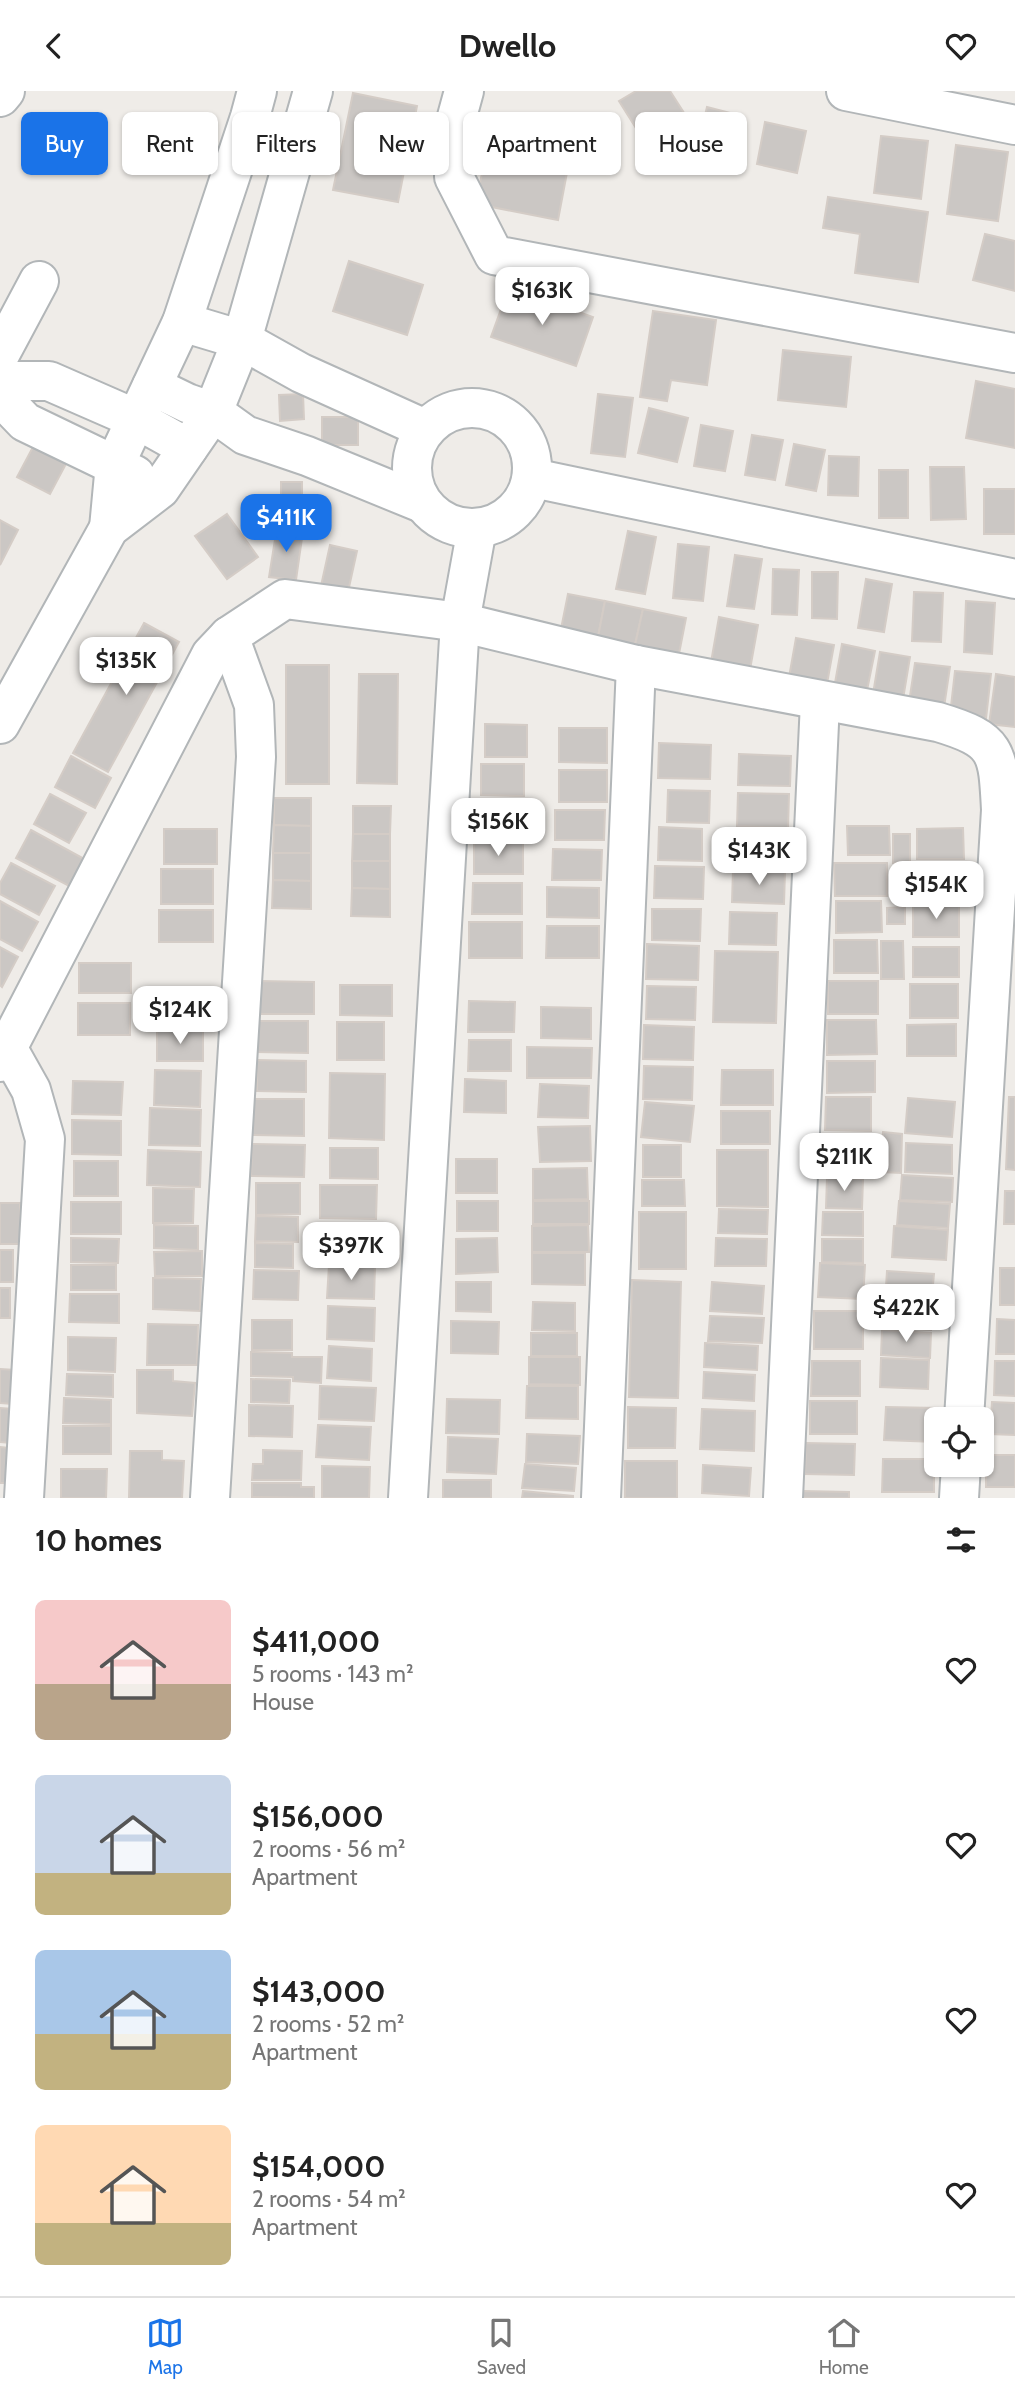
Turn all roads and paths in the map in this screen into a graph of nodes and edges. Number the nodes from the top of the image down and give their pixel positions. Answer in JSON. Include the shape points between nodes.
{"nodes":[{"id":1,"x":5,"y":91,"type":"edge"},
{"id":2,"x":257,"y":91,"type":"edge"},
{"id":3,"x":313,"y":91,"type":"edge"},
{"id":4,"x":464,"y":91,"type":"edge"},
{"id":5,"x":846,"y":91,"type":"edge"},
{"id":6,"x":0,"y":97,"type":"edge"},
{"id":7,"x":1015,"y":125,"type":"edge"},
{"id":8,"x":39,"y":281,"type":"dead end"},
{"id":9,"x":182,"y":322,"type":"junction"},
{"id":10,"x":242,"y":340,"type":"junction"},
{"id":11,"x":1015,"y":353,"type":"edge"},
{"id":12,"x":0,"y":354,"type":"edge"},
{"id":13,"x":0,"y":381,"type":"edge"},
{"id":14,"x":0,"y":396,"type":"edge"},
{"id":15,"x":144,"y":403,"type":"junction"},
{"id":16,"x":214,"y":412,"type":"junction"},
{"id":17,"x":425,"y":429,"type":"junction"},
{"id":18,"x":188,"y":448,"type":"junction"},
{"id":19,"x":115,"y":464,"type":"junction"},
{"id":20,"x":533,"y":478,"type":"junction"},
{"id":21,"x":160,"y":489,"type":"junction"},
{"id":22,"x":422,"y":503,"type":"junction"},
{"id":23,"x":109,"y":528,"type":"junction"},
{"id":24,"x":477,"y":529,"type":"junction"},
{"id":25,"x":1015,"y":579,"type":"edge"},
{"id":26,"x":460,"y":622,"type":"junction"},
{"id":27,"x":229,"y":636,"type":"junction"},
{"id":28,"x":636,"y":665,"type":"junction"},
{"id":29,"x":820,"y":702,"type":"junction"},
{"id":30,"x":0,"y":724,"type":"edge"},
{"id":31,"x":4,"y":1056,"type":"edge"},
{"id":32,"x":965,"y":1407,"type":"edge"},
{"id":33,"x":960,"y":1477,"type":"edge"},
{"id":34,"x":24,"y":1498,"type":"edge"},
{"id":35,"x":210,"y":1498,"type":"edge"},
{"id":36,"x":408,"y":1498,"type":"edge"},
{"id":37,"x":601,"y":1498,"type":"edge"},
{"id":38,"x":783,"y":1498,"type":"edge"},
{"id":39,"x":959,"y":1498,"type":"edge"}],
"edges":[{"from":1,"to":6,"type":"street"},
{"from":2,"to":9,"type":"street"},
{"from":3,"to":10,"type":"street"},
{"from":4,"to":11,"type":"street","via":[[455,124],[454,177],[494,255]]},
{"from":5,"to":7,"type":"street"},
{"from":8,"to":12,"type":"street"},
{"from":9,"to":10,"type":"street"},
{"from":9,"to":15,"type":"street"},
{"from":10,"to":16,"type":"street"},
{"from":10,"to":17,"type":"street","via":[[300,373]]},
{"from":13,"to":15,"type":"street","via":[[49,381]]},
{"from":14,"to":19,"type":"street","via":[[25,422]]},
{"from":15,"to":16,"type":"street","via":[[187,403]]},
{"from":15,"to":18,"type":"street"},
{"from":15,"to":19,"type":"street"},
{"from":16,"to":18,"type":"street"},
{"from":16,"to":22,"type":"street","via":[[245,435]]},
{"from":17,"to":20,"type":"street","via":[[457,409],[496,412],[513,423],[525,439]]},
{"from":17,"to":22,"type":"street","via":[[411,464],[412,483]]},
{"from":18,"to":21,"type":"street"},
{"from":19,"to":21,"type":"street"},
{"from":19,"to":23,"type":"street"},
{"from":20,"to":24,"type":"street","via":[[514,512]]},
{"from":20,"to":25,"type":"street"},
{"from":21,"to":23,"type":"street"},
{"from":22,"to":24,"type":"street","via":[[437,518],[456,527]]},
{"from":23,"to":30,"type":"street"},
{"from":24,"to":26,"type":"street"},
{"from":26,"to":27,"type":"street","via":[[285,599]]},
{"from":26,"to":28,"type":"street"},
{"from":26,"to":36,"type":"street"},
{"from":27,"to":31,"type":"street","via":[[211,655],[184,705]]},
{"from":27,"to":35,"type":"street","via":[[254,705],[256,757]]},
{"from":28,"to":29,"type":"street"},
{"from":28,"to":37,"type":"street"},
{"from":29,"to":32,"type":"street","via":[[965,730],[987,743],[999,770],[1001,810]]},
{"from":29,"to":38,"type":"street"},
{"from":31,"to":34,"type":"street","via":[[31,1090],[45,1139]]},
{"from":33,"to":39,"type":"street"}]}
